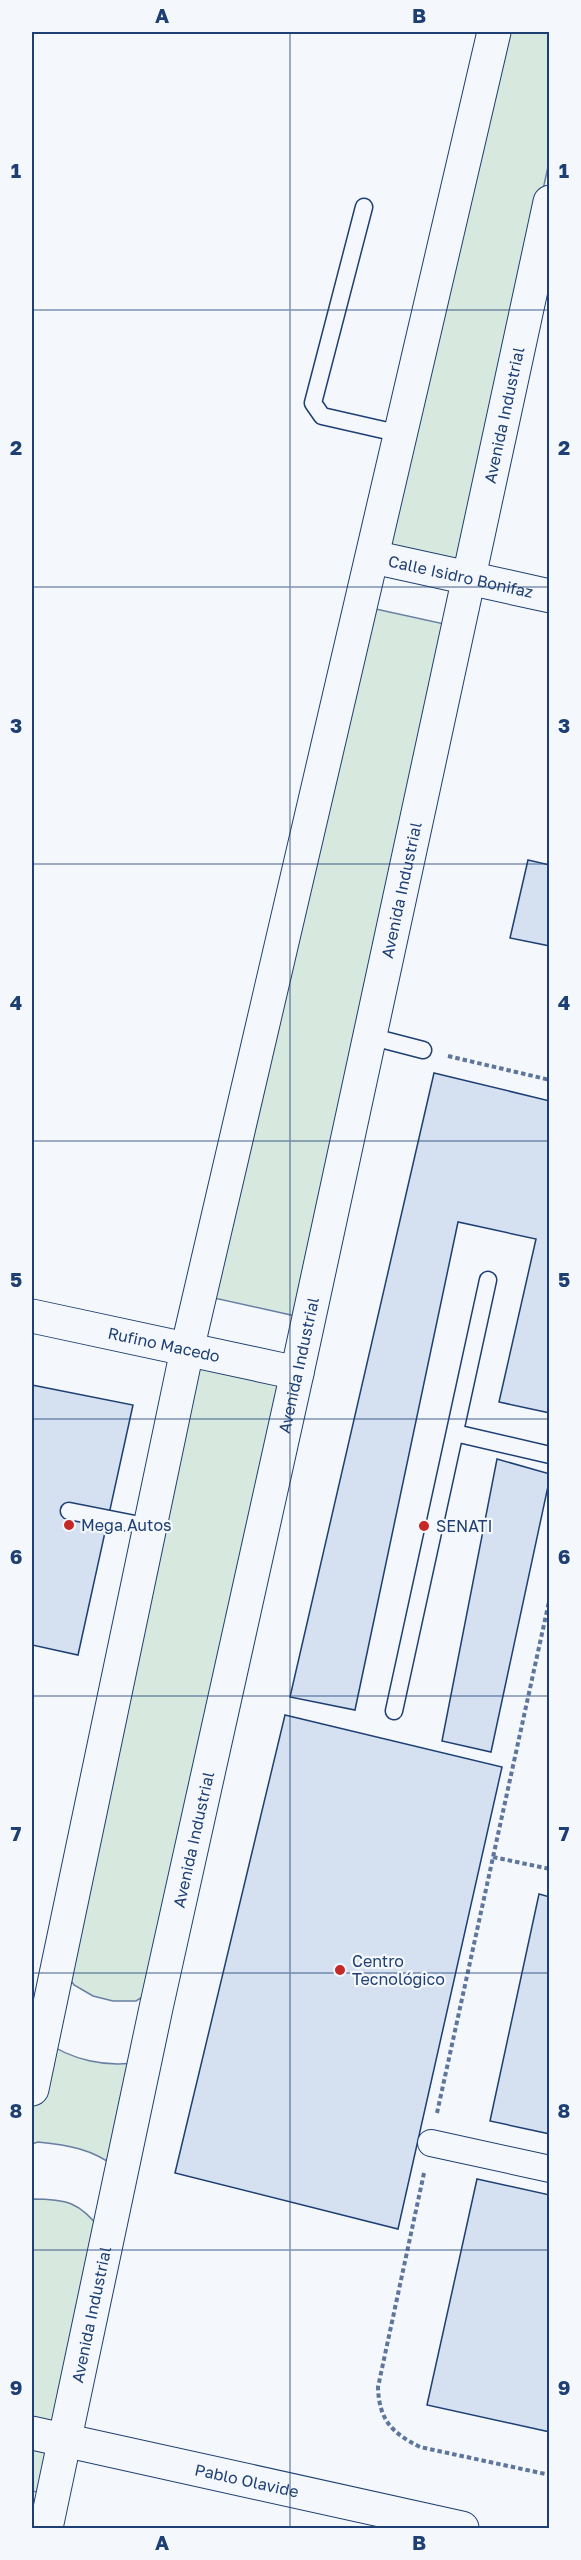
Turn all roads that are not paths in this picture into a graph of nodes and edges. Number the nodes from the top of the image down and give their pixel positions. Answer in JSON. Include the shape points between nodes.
{"nodes":[{"id":1,"x":494,"y":32,"type":"edge"},
{"id":2,"x":549,"y":202,"type":"edge"},
{"id":3,"x":364,"y":207,"type":"dead end"},
{"id":4,"x":401,"y":434,"type":"junction"},
{"id":5,"x":373,"y":557,"type":"junction"},
{"id":6,"x":468,"y":579,"type":"junction"},
{"id":7,"x":549,"y":596,"type":"edge"},
{"id":8,"x":369,"y":1036,"type":"junction"},
{"id":9,"x":423,"y":1050,"type":"road end"},
{"id":10,"x":488,"y":1280,"type":"dead end"},
{"id":11,"x":32,"y":1316,"type":"edge"},
{"id":12,"x":187,"y":1350,"type":"junction"},
{"id":13,"x":297,"y":1373,"type":"junction"},
{"id":14,"x":455,"y":1432,"type":"junction"},
{"id":15,"x":549,"y":1455,"type":"edge"},
{"id":16,"x":69,"y":1511,"type":"dead end"},
{"id":17,"x":150,"y":1527,"type":"junction"},
{"id":18,"x":394,"y":1711,"type":"dead end"},
{"id":19,"x":32,"y":2089,"type":"edge"},
{"id":20,"x":431,"y":2143,"type":"road end"},
{"id":21,"x":549,"y":2169,"type":"edge"},
{"id":22,"x":32,"y":2433,"type":"edge"},
{"id":23,"x":66,"y":2441,"type":"junction"},
{"id":24,"x":46,"y":2529,"type":"edge"},
{"id":25,"x":462,"y":2529,"type":"edge"}],
"edges":[{"from":1,"to":4,"type":"main road"},
{"from":2,"to":6,"type":"main road","name":"Avenida Industrial"},
{"from":3,"to":4,"type":"lane","via":[[313,403],[322,416]]},
{"from":4,"to":5,"type":"main road"},
{"from":5,"to":6,"type":"main road","name":"Calle Isidro Bonifaz"},
{"from":5,"to":12,"type":"main road"},
{"from":6,"to":7,"type":"main road","name":"Calle Isidro Bonifaz"},
{"from":6,"to":8,"type":"main road","name":"Avenida Industrial"},
{"from":8,"to":9,"type":"lane"},
{"from":8,"to":13,"type":"main road","name":"Avenida Industrial"},
{"from":10,"to":14,"type":"lane"},
{"from":11,"to":12,"type":"main road","name":"Rufino Macedo"},
{"from":12,"to":13,"type":"main road","name":"Rufino Macedo"},
{"from":12,"to":17,"type":"main road","via":[[168,1403]]},
{"from":13,"to":23,"type":"main road","name":"Avenida Industrial"},
{"from":14,"to":15,"type":"lane"},
{"from":14,"to":18,"type":"lane"},
{"from":16,"to":17,"type":"lane"},
{"from":17,"to":19,"type":"main road","via":[[110,1677]]},
{"from":20,"to":21,"type":"street"},
{"from":22,"to":23,"type":"main road","name":"Pablo Olavide"},
{"from":23,"to":24,"type":"main road","name":"Avenida Industrial"},
{"from":23,"to":25,"type":"main road","name":"Pablo Olavide"}]}
